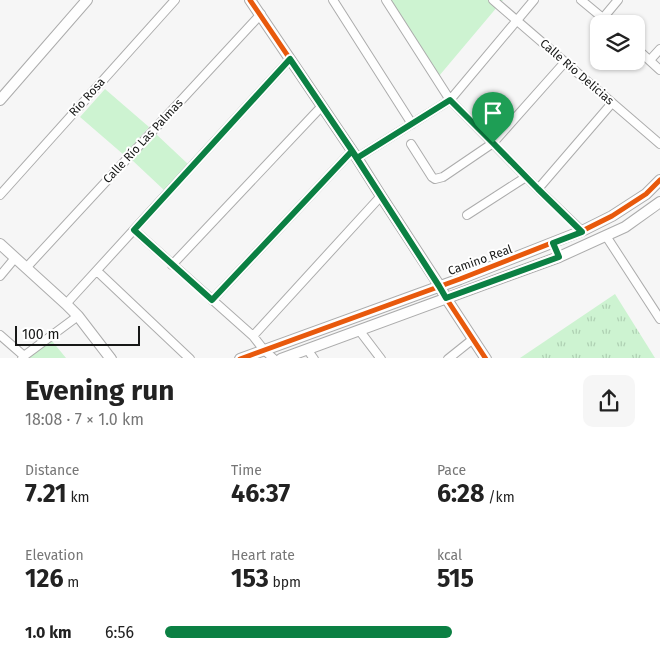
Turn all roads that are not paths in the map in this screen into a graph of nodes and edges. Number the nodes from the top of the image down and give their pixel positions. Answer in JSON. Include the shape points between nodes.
{"nodes":[{"id":1,"x":87,"y":0,"type":"edge"},
{"id":2,"x":175,"y":0,"type":"edge"},
{"id":3,"x":250,"y":0,"type":"edge"},
{"id":4,"x":333,"y":0,"type":"edge"},
{"id":5,"x":386,"y":0,"type":"edge"},
{"id":6,"x":493,"y":0,"type":"edge"},
{"id":7,"x":534,"y":0,"type":"edge"},
{"id":8,"x":581,"y":0,"type":"edge"},
{"id":9,"x":618,"y":0,"type":"edge"},
{"id":10,"x":261,"y":14,"type":"junction"},
{"id":11,"x":599,"y":15,"type":"edge"},
{"id":12,"x":606,"y":15,"type":"edge"},
{"id":13,"x":517,"y":21,"type":"junction"},
{"id":14,"x":660,"y":49,"type":"edge"},
{"id":15,"x":645,"y":56,"type":"edge"},
{"id":16,"x":290,"y":59,"type":"junction"},
{"id":17,"x":650,"y":60,"type":"junction"},
{"id":18,"x":565,"y":62,"type":"junction"},
{"id":19,"x":660,"y":70,"type":"edge"},
{"id":20,"x":0,"y":100,"type":"edge"},
{"id":21,"x":450,"y":100,"type":"junction"},
{"id":22,"x":612,"y":103,"type":"junction"},
{"id":23,"x":322,"y":106,"type":"junction"},
{"id":24,"x":412,"y":124,"type":"junction"},
{"id":25,"x":493,"y":143,"type":"junction"},
{"id":26,"x":412,"y":144,"type":"dead end"},
{"id":27,"x":660,"y":144,"type":"edge"},
{"id":28,"x":355,"y":154,"type":"junction"},
{"id":29,"x":526,"y":177,"type":"junction"},
{"id":30,"x":660,"y":180,"type":"edge"},
{"id":31,"x":538,"y":189,"type":"junction"},
{"id":32,"x":0,"y":195,"type":"edge"},
{"id":33,"x":380,"y":196,"type":"junction"},
{"id":34,"x":659,"y":206,"type":"edge"},
{"id":35,"x":467,"y":215,"type":"dead end"},
{"id":36,"x":134,"y":230,"type":"junction"},
{"id":37,"x":582,"y":232,"type":"junction"},
{"id":38,"x":606,"y":236,"type":"junction"},
{"id":39,"x":553,"y":243,"type":"junction"},
{"id":40,"x":0,"y":244,"type":"edge"},
{"id":41,"x":559,"y":257,"type":"junction"},
{"id":42,"x":15,"y":258,"type":"junction"},
{"id":43,"x":172,"y":265,"type":"junction"},
{"id":44,"x":26,"y":268,"type":"junction"},
{"id":45,"x":97,"y":271,"type":"junction"},
{"id":46,"x":0,"y":276,"type":"edge"},
{"id":47,"x":439,"y":286,"type":"junction"},
{"id":48,"x":446,"y":298,"type":"junction"},
{"id":49,"x":212,"y":300,"type":"junction"},
{"id":50,"x":66,"y":304,"type":"junction"},
{"id":51,"x":78,"y":316,"type":"junction"},
{"id":52,"x":660,"y":319,"type":"edge"},
{"id":53,"x":359,"y":330,"type":"junction"},
{"id":54,"x":0,"y":336,"type":"edge"},
{"id":55,"x":252,"y":336,"type":"junction"},
{"id":56,"x":473,"y":339,"type":"junction"},
{"id":57,"x":307,"y":349,"type":"junction"},
{"id":58,"x":264,"y":350,"type":"junction"},
{"id":59,"x":23,"y":357,"type":"edge"},
{"id":60,"x":111,"y":358,"type":"edge"},
{"id":61,"x":190,"y":358,"type":"edge"},
{"id":62,"x":240,"y":358,"type":"edge"},
{"id":63,"x":274,"y":358,"type":"edge"},
{"id":64,"x":281,"y":358,"type":"edge"},
{"id":65,"x":314,"y":358,"type":"edge"},
{"id":66,"x":381,"y":358,"type":"edge"},
{"id":67,"x":448,"y":358,"type":"edge"},
{"id":68,"x":486,"y":358,"type":"edge"}],
"edges":[{"from":1,"to":20,"type":"street"},
{"from":2,"to":32,"type":"street","name":"Río Rosa"},
{"from":3,"to":10,"type":"street"},
{"from":4,"to":24,"type":"street"},
{"from":5,"to":21,"type":"street"},
{"from":6,"to":13,"type":"street","name":"Calle Río Delicias"},
{"from":7,"to":13,"type":"street"},
{"from":8,"to":11,"type":"street"},
{"from":9,"to":12,"type":"street"},
{"from":10,"to":16,"type":"street"},
{"from":10,"to":44,"type":"street","name":"Calle Río Las Palmas"},
{"from":13,"to":18,"type":"street","name":"Calle Río Delicias"},
{"from":13,"to":21,"type":"street"},
{"from":14,"to":17,"type":"street"},
{"from":15,"to":17,"type":"street"},
{"from":16,"to":23,"type":"street"},
{"from":16,"to":36,"type":"street"},
{"from":17,"to":19,"type":"street"},
{"from":18,"to":22,"type":"street","name":"Calle Río Delicias"},
{"from":18,"to":25,"type":"street"},
{"from":21,"to":24,"type":"street"},
{"from":21,"to":25,"type":"street"},
{"from":22,"to":27,"type":"street","name":"Calle Río Delicias"},
{"from":22,"to":31,"type":"street"},
{"from":23,"to":28,"type":"street"},
{"from":23,"to":43,"type":"street"},
{"from":24,"to":28,"type":"street"},
{"from":25,"to":26,"type":"street","via":[[443,177],[435,179]]},
{"from":25,"to":29,"type":"street"},
{"from":28,"to":33,"type":"street"},
{"from":28,"to":49,"type":"street"},
{"from":29,"to":31,"type":"street"},
{"from":29,"to":35,"type":"street"},
{"from":30,"to":37,"type":"street","name":"Camino Real","via":[[639,198]]},
{"from":31,"to":37,"type":"street"},
{"from":33,"to":47,"type":"street"},
{"from":33,"to":55,"type":"street"},
{"from":34,"to":38,"type":"street","name":"Camino Real"},
{"from":36,"to":43,"type":"street"},
{"from":36,"to":45,"type":"street"},
{"from":37,"to":39,"type":"street","name":"Camino Real"},
{"from":38,"to":41,"type":"street","name":"Camino Real"},
{"from":38,"to":52,"type":"street"},
{"from":39,"to":41,"type":"street"},
{"from":39,"to":47,"type":"street","name":"Camino Real"},
{"from":40,"to":42,"type":"street"},
{"from":41,"to":48,"type":"street","name":"Camino Real"},
{"from":42,"to":44,"type":"street"},
{"from":42,"to":46,"type":"street"},
{"from":43,"to":49,"type":"street"},
{"from":44,"to":50,"type":"street"},
{"from":45,"to":50,"type":"street"},
{"from":45,"to":61,"type":"street"},
{"from":47,"to":48,"type":"street"},
{"from":47,"to":58,"type":"street","name":"Camino Real"},
{"from":48,"to":53,"type":"street","name":"Camino Real"},
{"from":48,"to":56,"type":"street"},
{"from":49,"to":55,"type":"street"},
{"from":50,"to":51,"type":"street"},
{"from":51,"to":59,"type":"street"},
{"from":51,"to":60,"type":"street"},
{"from":53,"to":57,"type":"street","name":"Camino Real"},
{"from":53,"to":66,"type":"street"},
{"from":54,"to":59,"type":"street"},
{"from":55,"to":58,"type":"street"},
{"from":56,"to":67,"type":"street"},
{"from":56,"to":68,"type":"street"},
{"from":57,"to":64,"type":"street","name":"Camino Real"},
{"from":57,"to":65,"type":"street"},
{"from":58,"to":62,"type":"street","name":"Camino Real"},
{"from":58,"to":63,"type":"street"}]}
